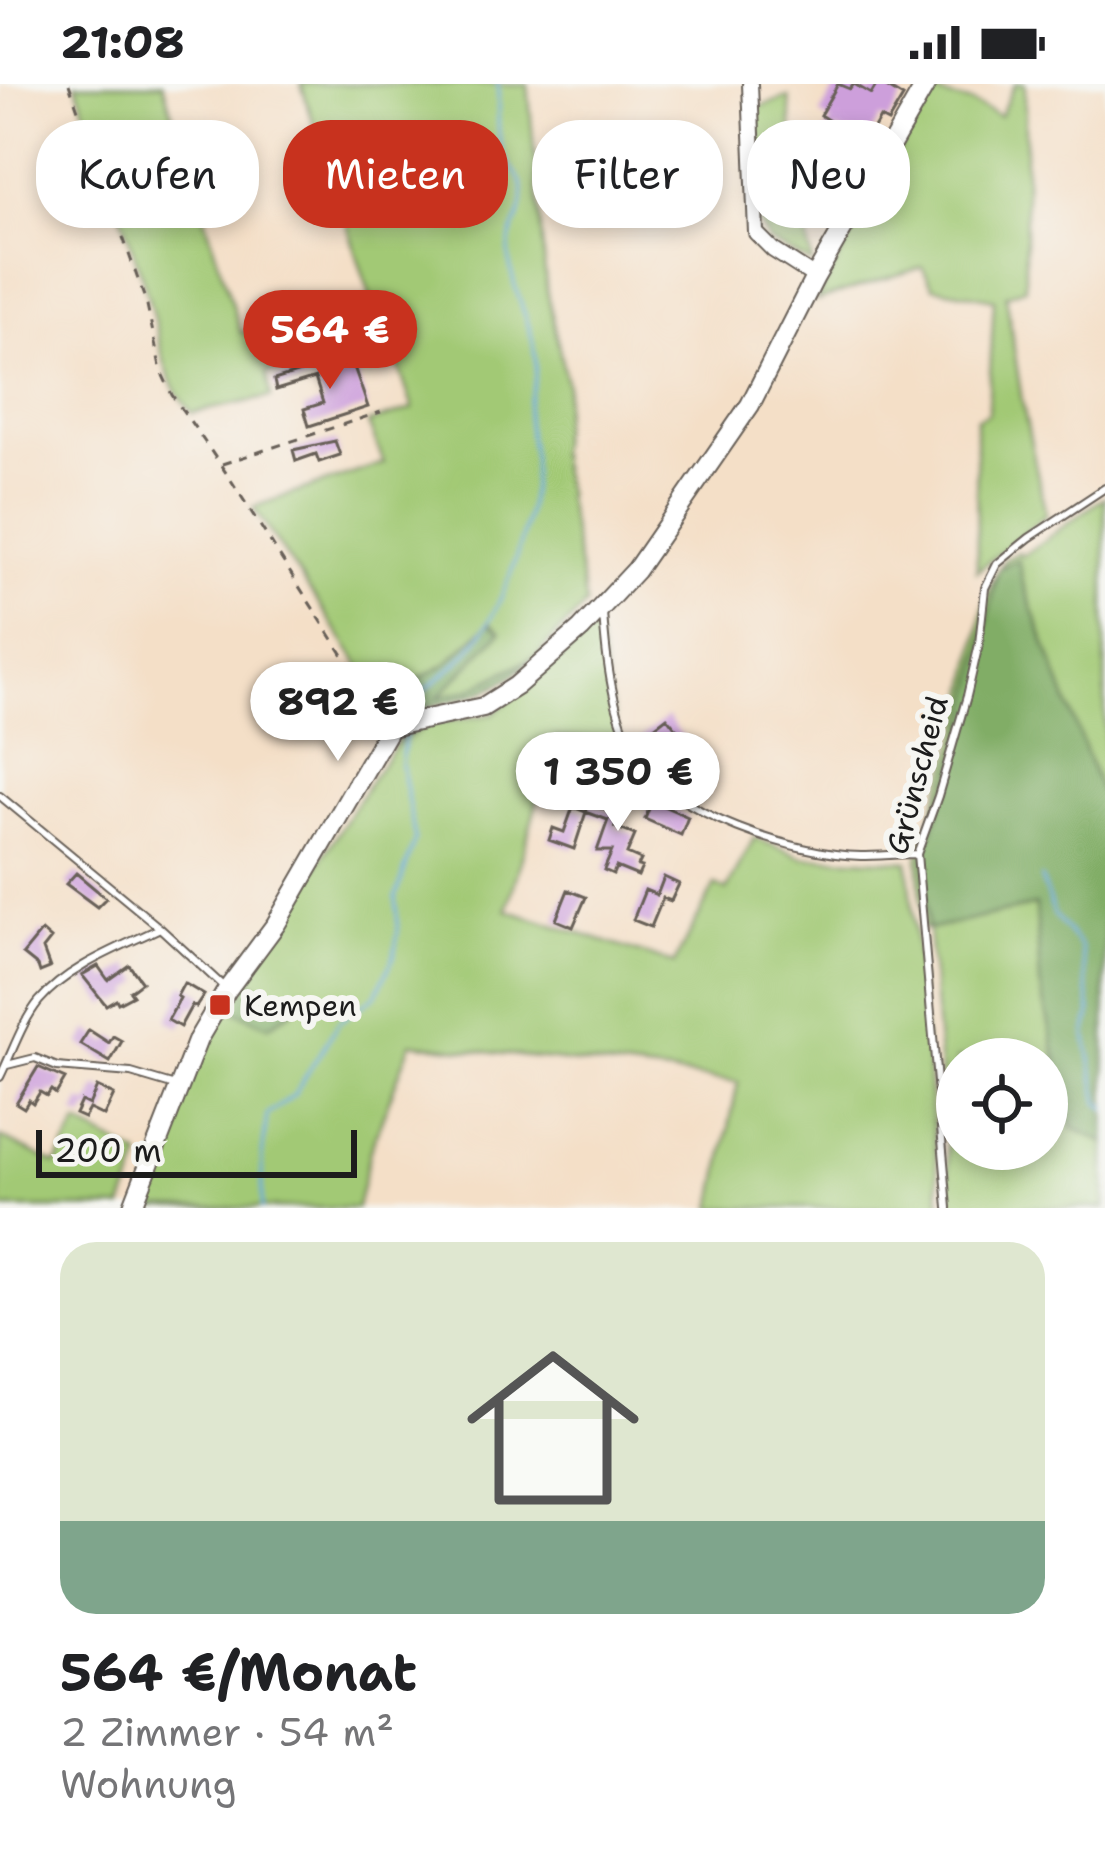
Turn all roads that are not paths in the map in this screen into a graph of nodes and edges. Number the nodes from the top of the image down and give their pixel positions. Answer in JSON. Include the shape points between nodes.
{"nodes":[{"id":1,"x":750,"y":84,"type":"edge"},
{"id":2,"x":926,"y":84,"type":"edge"},
{"id":3,"x":814,"y":277,"type":"junction"},
{"id":4,"x":1105,"y":488,"type":"edge"},
{"id":5,"x":602,"y":606,"type":"junction"},
{"id":6,"x":0,"y":796,"type":"edge"},
{"id":7,"x":917,"y":854,"type":"junction"},
{"id":8,"x":160,"y":928,"type":"junction"},
{"id":9,"x":227,"y":990,"type":"junction"},
{"id":10,"x":6,"y":1065,"type":"junction"},
{"id":11,"x":0,"y":1077,"type":"edge"},
{"id":12,"x":178,"y":1087,"type":"junction"},
{"id":13,"x":132,"y":1208,"type":"edge"},
{"id":14,"x":948,"y":1208,"type":"edge"}],
"edges":[{"from":1,"to":3,"type":"street","via":[[756,233]]},
{"from":2,"to":3,"type":"street"},
{"from":3,"to":5,"type":"street","via":[[749,405],[636,570]]},
{"from":4,"to":7,"type":"lane","name":"Grünscheid","via":[[997,564],[968,696]]},
{"from":5,"to":7,"type":"lane","via":[[618,712],[656,780],[717,818],[807,850]]},
{"from":5,"to":9,"type":"street","via":[[483,707],[390,728],[276,924]]},
{"from":6,"to":8,"type":"lane"},
{"from":7,"to":14,"type":"lane","name":"Grünscheid"},
{"from":8,"to":9,"type":"lane"},
{"from":8,"to":10,"type":"lane","via":[[47,993]]},
{"from":9,"to":12,"type":"street"},
{"from":10,"to":11,"type":"lane"},
{"from":10,"to":12,"type":"lane","via":[[43,1059]]},
{"from":12,"to":13,"type":"street"}]}
